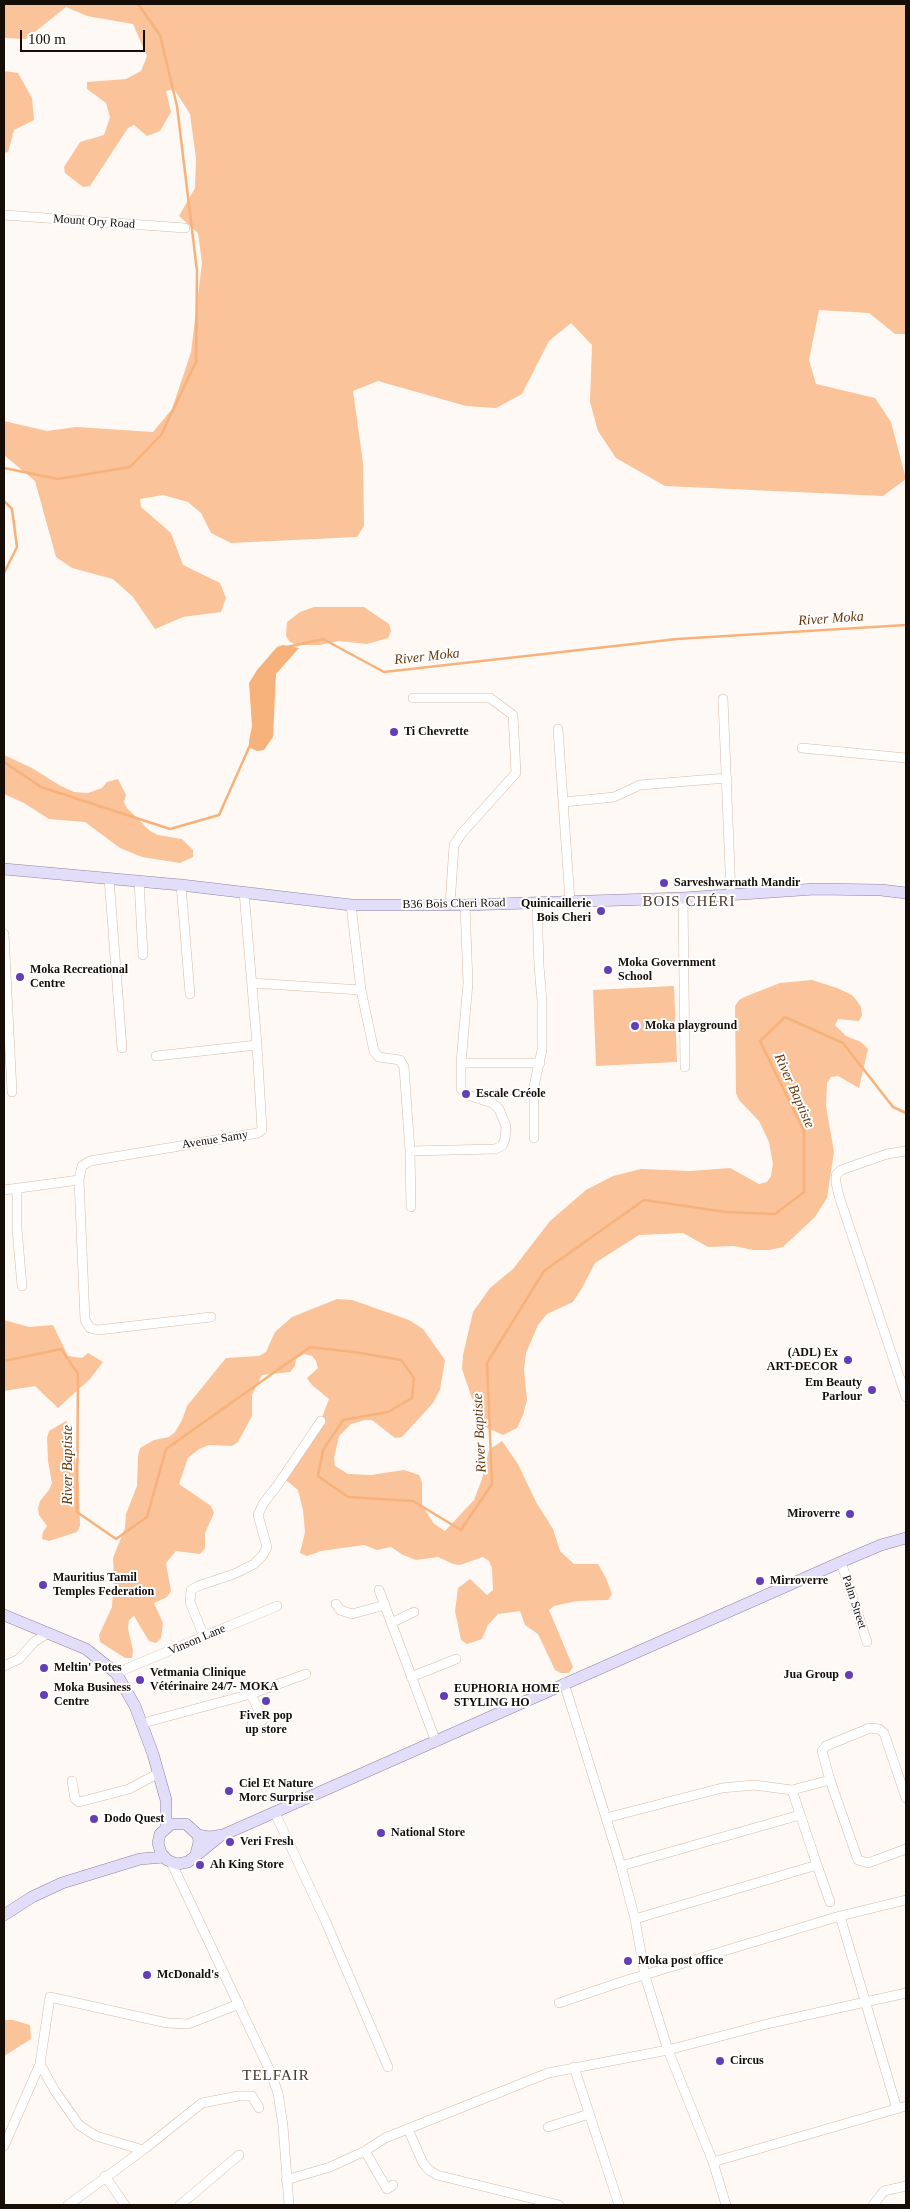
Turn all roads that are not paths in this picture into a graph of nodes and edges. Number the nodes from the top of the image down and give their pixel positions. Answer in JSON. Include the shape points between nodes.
{"nodes":[{"id":1,"x":4,"y":215,"type":"edge"},
{"id":2,"x":185,"y":228,"type":"dead end"},
{"id":3,"x":414,"y":698,"type":"dead end"},
{"id":4,"x":723,"y":699,"type":"dead end"},
{"id":5,"x":558,"y":729,"type":"dead end"},
{"id":6,"x":802,"y":748,"type":"dead end"},
{"id":7,"x":906,"y":758,"type":"edge"},
{"id":8,"x":727,"y":778,"type":"junction"},
{"id":9,"x":564,"y":802,"type":"junction"},
{"id":10,"x":4,"y":869,"type":"edge"},
{"id":11,"x":109,"y":878,"type":"junction"},
{"id":12,"x":139,"y":881,"type":"junction"},
{"id":13,"x":181,"y":885,"type":"junction"},
{"id":14,"x":244,"y":892,"type":"junction"},
{"id":15,"x":906,"y":893,"type":"edge"},
{"id":16,"x":730,"y":895,"type":"junction"},
{"id":17,"x":683,"y":898,"type":"junction"},
{"id":18,"x":570,"y":901,"type":"junction"},
{"id":19,"x":537,"y":902,"type":"junction"},
{"id":20,"x":351,"y":905,"type":"junction"},
{"id":21,"x":450,"y":905,"type":"junction"},
{"id":22,"x":465,"y":905,"type":"junction"},
{"id":23,"x":4,"y":934,"type":"edge"},
{"id":24,"x":143,"y":955,"type":"dead end"},
{"id":25,"x":252,"y":983,"type":"junction"},
{"id":26,"x":361,"y":990,"type":"junction"},
{"id":27,"x":190,"y":994,"type":"dead end"},
{"id":28,"x":257,"y":1045,"type":"junction"},
{"id":29,"x":122,"y":1048,"type":"dead end"},
{"id":30,"x":156,"y":1056,"type":"dead end"},
{"id":31,"x":461,"y":1063,"type":"junction"},
{"id":32,"x":540,"y":1063,"type":"junction"},
{"id":33,"x":685,"y":1067,"type":"dead end"},
{"id":34,"x":12,"y":1092,"type":"dead end"},
{"id":35,"x":534,"y":1138,"type":"dead end"},
{"id":36,"x":410,"y":1150,"type":"junction"},
{"id":37,"x":906,"y":1151,"type":"edge"},
{"id":38,"x":79,"y":1180,"type":"junction"},
{"id":39,"x":17,"y":1188,"type":"junction"},
{"id":40,"x":4,"y":1190,"type":"edge"},
{"id":41,"x":411,"y":1207,"type":"dead end"},
{"id":42,"x":22,"y":1286,"type":"dead end"},
{"id":43,"x":211,"y":1317,"type":"dead end"},
{"id":44,"x":906,"y":1362,"type":"edge"},
{"id":45,"x":896,"y":1365,"type":"junction"},
{"id":46,"x":906,"y":1397,"type":"edge"},
{"id":47,"x":321,"y":1421,"type":"dead end"},
{"id":48,"x":906,"y":1538,"type":"edge"},
{"id":49,"x":841,"y":1562,"type":"junction"},
{"id":50,"x":379,"y":1590,"type":"dead end"},
{"id":51,"x":336,"y":1604,"type":"dead end"},
{"id":52,"x":385,"y":1605,"type":"junction"},
{"id":53,"x":277,"y":1606,"type":"dead end"},
{"id":54,"x":414,"y":1612,"type":"dead end"},
{"id":55,"x":4,"y":1615,"type":"edge"},
{"id":56,"x":391,"y":1622,"type":"junction"},
{"id":57,"x":48,"y":1633,"type":"junction"},
{"id":58,"x":204,"y":1637,"type":"junction"},
{"id":59,"x":867,"y":1642,"type":"dead end"},
{"id":60,"x":456,"y":1659,"type":"dead end"},
{"id":61,"x":4,"y":1666,"type":"edge"},
{"id":62,"x":116,"y":1673,"type":"junction"},
{"id":63,"x":306,"y":1674,"type":"dead end"},
{"id":64,"x":411,"y":1677,"type":"junction"},
{"id":65,"x":564,"y":1683,"type":"junction"},
{"id":66,"x":251,"y":1694,"type":"junction"},
{"id":67,"x":143,"y":1723,"type":"junction"},
{"id":68,"x":252,"y":1724,"type":"dead end"},
{"id":69,"x":436,"y":1742,"type":"junction"},
{"id":70,"x":159,"y":1773,"type":"junction"},
{"id":71,"x":830,"y":1780,"type":"junction"},
{"id":72,"x":72,"y":1781,"type":"dead end"},
{"id":73,"x":792,"y":1790,"type":"junction"},
{"id":74,"x":906,"y":1798,"type":"edge"},
{"id":75,"x":166,"y":1800,"type":"junction"},
{"id":76,"x":275,"y":1812,"type":"junction"},
{"id":77,"x":800,"y":1815,"type":"junction"},
{"id":78,"x":606,"y":1818,"type":"junction"},
{"id":79,"x":181,"y":1823,"type":"junction"},
{"id":80,"x":166,"y":1827,"type":"junction"},
{"id":81,"x":198,"y":1835,"type":"junction"},
{"id":82,"x":223,"y":1835,"type":"junction"},
{"id":83,"x":158,"y":1843,"type":"junction"},
{"id":84,"x":906,"y":1849,"type":"edge"},
{"id":85,"x":196,"y":1854,"type":"junction"},
{"id":86,"x":140,"y":1858,"type":"junction"},
{"id":87,"x":173,"y":1861,"type":"junction"},
{"id":88,"x":817,"y":1865,"type":"junction"},
{"id":89,"x":621,"y":1866,"type":"junction"},
{"id":90,"x":906,"y":1900,"type":"edge"},
{"id":91,"x":830,"y":1902,"type":"dead end"},
{"id":92,"x":4,"y":1915,"type":"edge"},
{"id":93,"x":840,"y":1916,"type":"junction"},
{"id":94,"x":635,"y":1919,"type":"junction"},
{"id":95,"x":645,"y":1976,"type":"junction"},
{"id":96,"x":906,"y":1993,"type":"edge"},
{"id":97,"x":866,"y":2002,"type":"junction"},
{"id":98,"x":559,"y":2003,"type":"dead end"},
{"id":99,"x":239,"y":2004,"type":"junction"},
{"id":100,"x":668,"y":2050,"type":"junction"},
{"id":101,"x":40,"y":2064,"type":"junction"},
{"id":102,"x":388,"y":2067,"type":"dead end"},
{"id":103,"x":574,"y":2067,"type":"junction"},
{"id":104,"x":906,"y":2106,"type":"edge"},
{"id":105,"x":259,"y":2108,"type":"dead end"},
{"id":106,"x":897,"y":2108,"type":"junction"},
{"id":107,"x":589,"y":2114,"type":"junction"},
{"id":108,"x":548,"y":2127,"type":"dead end"},
{"id":109,"x":408,"y":2129,"type":"junction"},
{"id":110,"x":4,"y":2146,"type":"edge"},
{"id":111,"x":143,"y":2150,"type":"junction"},
{"id":112,"x":365,"y":2151,"type":"junction"},
{"id":113,"x":239,"y":2155,"type":"dead end"},
{"id":114,"x":713,"y":2162,"type":"junction"},
{"id":115,"x":105,"y":2176,"type":"junction"},
{"id":116,"x":286,"y":2180,"type":"junction"},
{"id":117,"x":906,"y":2186,"type":"edge"},
{"id":118,"x":386,"y":2189,"type":"dead end"},
{"id":119,"x":68,"y":2205,"type":"edge"},
{"id":120,"x":126,"y":2205,"type":"edge"},
{"id":121,"x":180,"y":2205,"type":"edge"},
{"id":122,"x":289,"y":2205,"type":"edge"},
{"id":123,"x":559,"y":2205,"type":"edge"},
{"id":124,"x":619,"y":2205,"type":"edge"},
{"id":125,"x":726,"y":2205,"type":"edge"},
{"id":126,"x":873,"y":2205,"type":"edge"}],
"edges":[{"from":1,"to":2,"type":"street","name":"Mount Ory Road"},
{"from":3,"to":21,"type":"street","via":[[490,698],[513,715],[516,773],[454,845]]},
{"from":4,"to":8,"type":"street"},
{"from":5,"to":9,"type":"street"},
{"from":6,"to":7,"type":"street"},
{"from":8,"to":9,"type":"street","via":[[640,785],[614,797]]},
{"from":8,"to":16,"type":"street"},
{"from":9,"to":18,"type":"street"},
{"from":10,"to":11,"type":"main road","name":"B36 Bois Cheri Road"},
{"from":11,"to":12,"type":"main road","name":"B36 Bois Cheri Road"},
{"from":11,"to":29,"type":"street"},
{"from":12,"to":13,"type":"main road","name":"B36 Bois Cheri Road"},
{"from":12,"to":24,"type":"street"},
{"from":13,"to":14,"type":"main road","name":"B36 Bois Cheri Road"},
{"from":13,"to":27,"type":"street"},
{"from":14,"to":20,"type":"main road","name":"B36 Bois Cheri Road"},
{"from":14,"to":25,"type":"street","name":"Avenue Samy"},
{"from":15,"to":16,"type":"main road","name":"B36 Bois Cheri Road","via":[[815,889]]},
{"from":16,"to":17,"type":"main road","name":"B36 Bois Cheri Road"},
{"from":17,"to":18,"type":"main road","name":"B36 Bois Cheri Road"},
{"from":17,"to":33,"type":"street"},
{"from":18,"to":19,"type":"main road","name":"B36 Bois Cheri Road"},
{"from":19,"to":22,"type":"main road","name":"B36 Bois Cheri Road"},
{"from":19,"to":32,"type":"street","via":[[542,1001]]},
{"from":20,"to":21,"type":"main road","name":"B36 Bois Cheri Road"},
{"from":20,"to":26,"type":"street"},
{"from":21,"to":22,"type":"main road","name":"B36 Bois Cheri Road"},
{"from":22,"to":31,"type":"street","via":[[468,983]]},
{"from":23,"to":34,"type":"street"},
{"from":25,"to":26,"type":"street"},
{"from":25,"to":28,"type":"street","name":"Avenue Samy"},
{"from":26,"to":36,"type":"street","via":[[374,1051],[380,1057],[400,1060],[404,1067]]},
{"from":28,"to":30,"type":"street"},
{"from":28,"to":38,"type":"street","name":"Avenue Samy","via":[[262,1130],[90,1161],[82,1166]]},
{"from":31,"to":32,"type":"street"},
{"from":31,"to":36,"type":"street","via":[[462,1092],[492,1103],[499,1109],[506,1126],[506,1139],[502,1146],[478,1151]]},
{"from":32,"to":35,"type":"street","via":[[534,1086]]},
{"from":36,"to":41,"type":"street"},
{"from":37,"to":45,"type":"street","via":[[887,1154],[841,1170],[836,1175],[839,1196]]},
{"from":38,"to":39,"type":"street"},
{"from":38,"to":43,"type":"street","via":[[85,1320],[90,1328],[98,1330]]},
{"from":39,"to":40,"type":"street"},
{"from":39,"to":42,"type":"street"},
{"from":44,"to":45,"type":"street"},
{"from":45,"to":46,"type":"street"},
{"from":47,"to":58,"type":"street","via":[[258,1515],[267,1548],[264,1555],[234,1574],[192,1590],[190,1602]]},
{"from":48,"to":49,"type":"main road"},
{"from":49,"to":59,"type":"street","name":"Palm Street"},
{"from":49,"to":65,"type":"main road"},
{"from":50,"to":52,"type":"street"},
{"from":51,"to":52,"type":"street","via":[[340,1610],[352,1614]]},
{"from":52,"to":56,"type":"street"},
{"from":53,"to":58,"type":"street","name":"Vinson Lane"},
{"from":54,"to":56,"type":"street"},
{"from":55,"to":57,"type":"main road"},
{"from":56,"to":64,"type":"street"},
{"from":57,"to":61,"type":"street"},
{"from":57,"to":62,"type":"main road","via":[[86,1649]]},
{"from":58,"to":62,"type":"street","name":"Vinson Lane"},
{"from":60,"to":64,"type":"street"},
{"from":62,"to":67,"type":"main road"},
{"from":63,"to":66,"type":"street"},
{"from":64,"to":69,"type":"street"},
{"from":65,"to":69,"type":"main road"},
{"from":65,"to":78,"type":"street"},
{"from":66,"to":67,"type":"street"},
{"from":66,"to":68,"type":"street","via":[[263,1720]]},
{"from":67,"to":70,"type":"main road"},
{"from":69,"to":76,"type":"main road"},
{"from":70,"to":72,"type":"street","via":[[129,1789],[79,1802],[75,1799]]},
{"from":70,"to":75,"type":"main road"},
{"from":71,"to":73,"type":"street"},
{"from":71,"to":74,"type":"street","via":[[822,1755],[826,1746],[870,1728],[878,1729],[884,1733]]},
{"from":71,"to":84,"type":"street","via":[[858,1860],[868,1863]]},
{"from":73,"to":77,"type":"street"},
{"from":73,"to":78,"type":"street","via":[[754,1785],[729,1787]]},
{"from":75,"to":79,"type":"main road"},
{"from":75,"to":80,"type":"main road"},
{"from":76,"to":82,"type":"main road"},
{"from":76,"to":102,"type":"street"},
{"from":77,"to":88,"type":"street"},
{"from":77,"to":89,"type":"street"},
{"from":78,"to":89,"type":"street"},
{"from":79,"to":80,"type":"main road"},
{"from":79,"to":81,"type":"main road"},
{"from":80,"to":83,"type":"main road"},
{"from":81,"to":82,"type":"main road","via":[[209,1838]]},
{"from":81,"to":85,"type":"main road"},
{"from":82,"to":85,"type":"main road"},
{"from":83,"to":86,"type":"main road"},
{"from":83,"to":87,"type":"main road"},
{"from":85,"to":87,"type":"main road","via":[[188,1862]]},
{"from":86,"to":87,"type":"main road"},
{"from":86,"to":92,"type":"main road","via":[[62,1883]]},
{"from":87,"to":99,"type":"street"},
{"from":88,"to":91,"type":"street"},
{"from":88,"to":94,"type":"street"},
{"from":89,"to":94,"type":"street"},
{"from":90,"to":93,"type":"street"},
{"from":93,"to":95,"type":"street"},
{"from":93,"to":97,"type":"street"},
{"from":94,"to":95,"type":"street"},
{"from":95,"to":98,"type":"street"},
{"from":95,"to":100,"type":"street"},
{"from":96,"to":97,"type":"street"},
{"from":97,"to":100,"type":"street"},
{"from":97,"to":106,"type":"street"},
{"from":99,"to":101,"type":"street","via":[[188,2024],[167,2023],[50,1997]]},
{"from":99,"to":116,"type":"street","via":[[278,2094]]},
{"from":100,"to":103,"type":"street"},
{"from":100,"to":114,"type":"street"},
{"from":101,"to":110,"type":"street"},
{"from":101,"to":111,"type":"street","via":[[79,2126],[96,2136]]},
{"from":103,"to":107,"type":"street"},
{"from":103,"to":109,"type":"street","via":[[548,2073]]},
{"from":104,"to":106,"type":"street"},
{"from":105,"to":111,"type":"street","via":[[252,2096],[202,2103]]},
{"from":106,"to":114,"type":"street"},
{"from":107,"to":108,"type":"street"},
{"from":107,"to":124,"type":"street"},
{"from":109,"to":112,"type":"street"},
{"from":109,"to":123,"type":"street","via":[[423,2163],[437,2175]]},
{"from":111,"to":115,"type":"street"},
{"from":112,"to":116,"type":"street","via":[[330,2167]]},
{"from":112,"to":118,"type":"street"},
{"from":113,"to":121,"type":"street"},
{"from":114,"to":125,"type":"street"},
{"from":115,"to":119,"type":"street"},
{"from":115,"to":120,"type":"street"},
{"from":116,"to":122,"type":"street"},
{"from":117,"to":126,"type":"street","via":[[884,2191]]}]}
